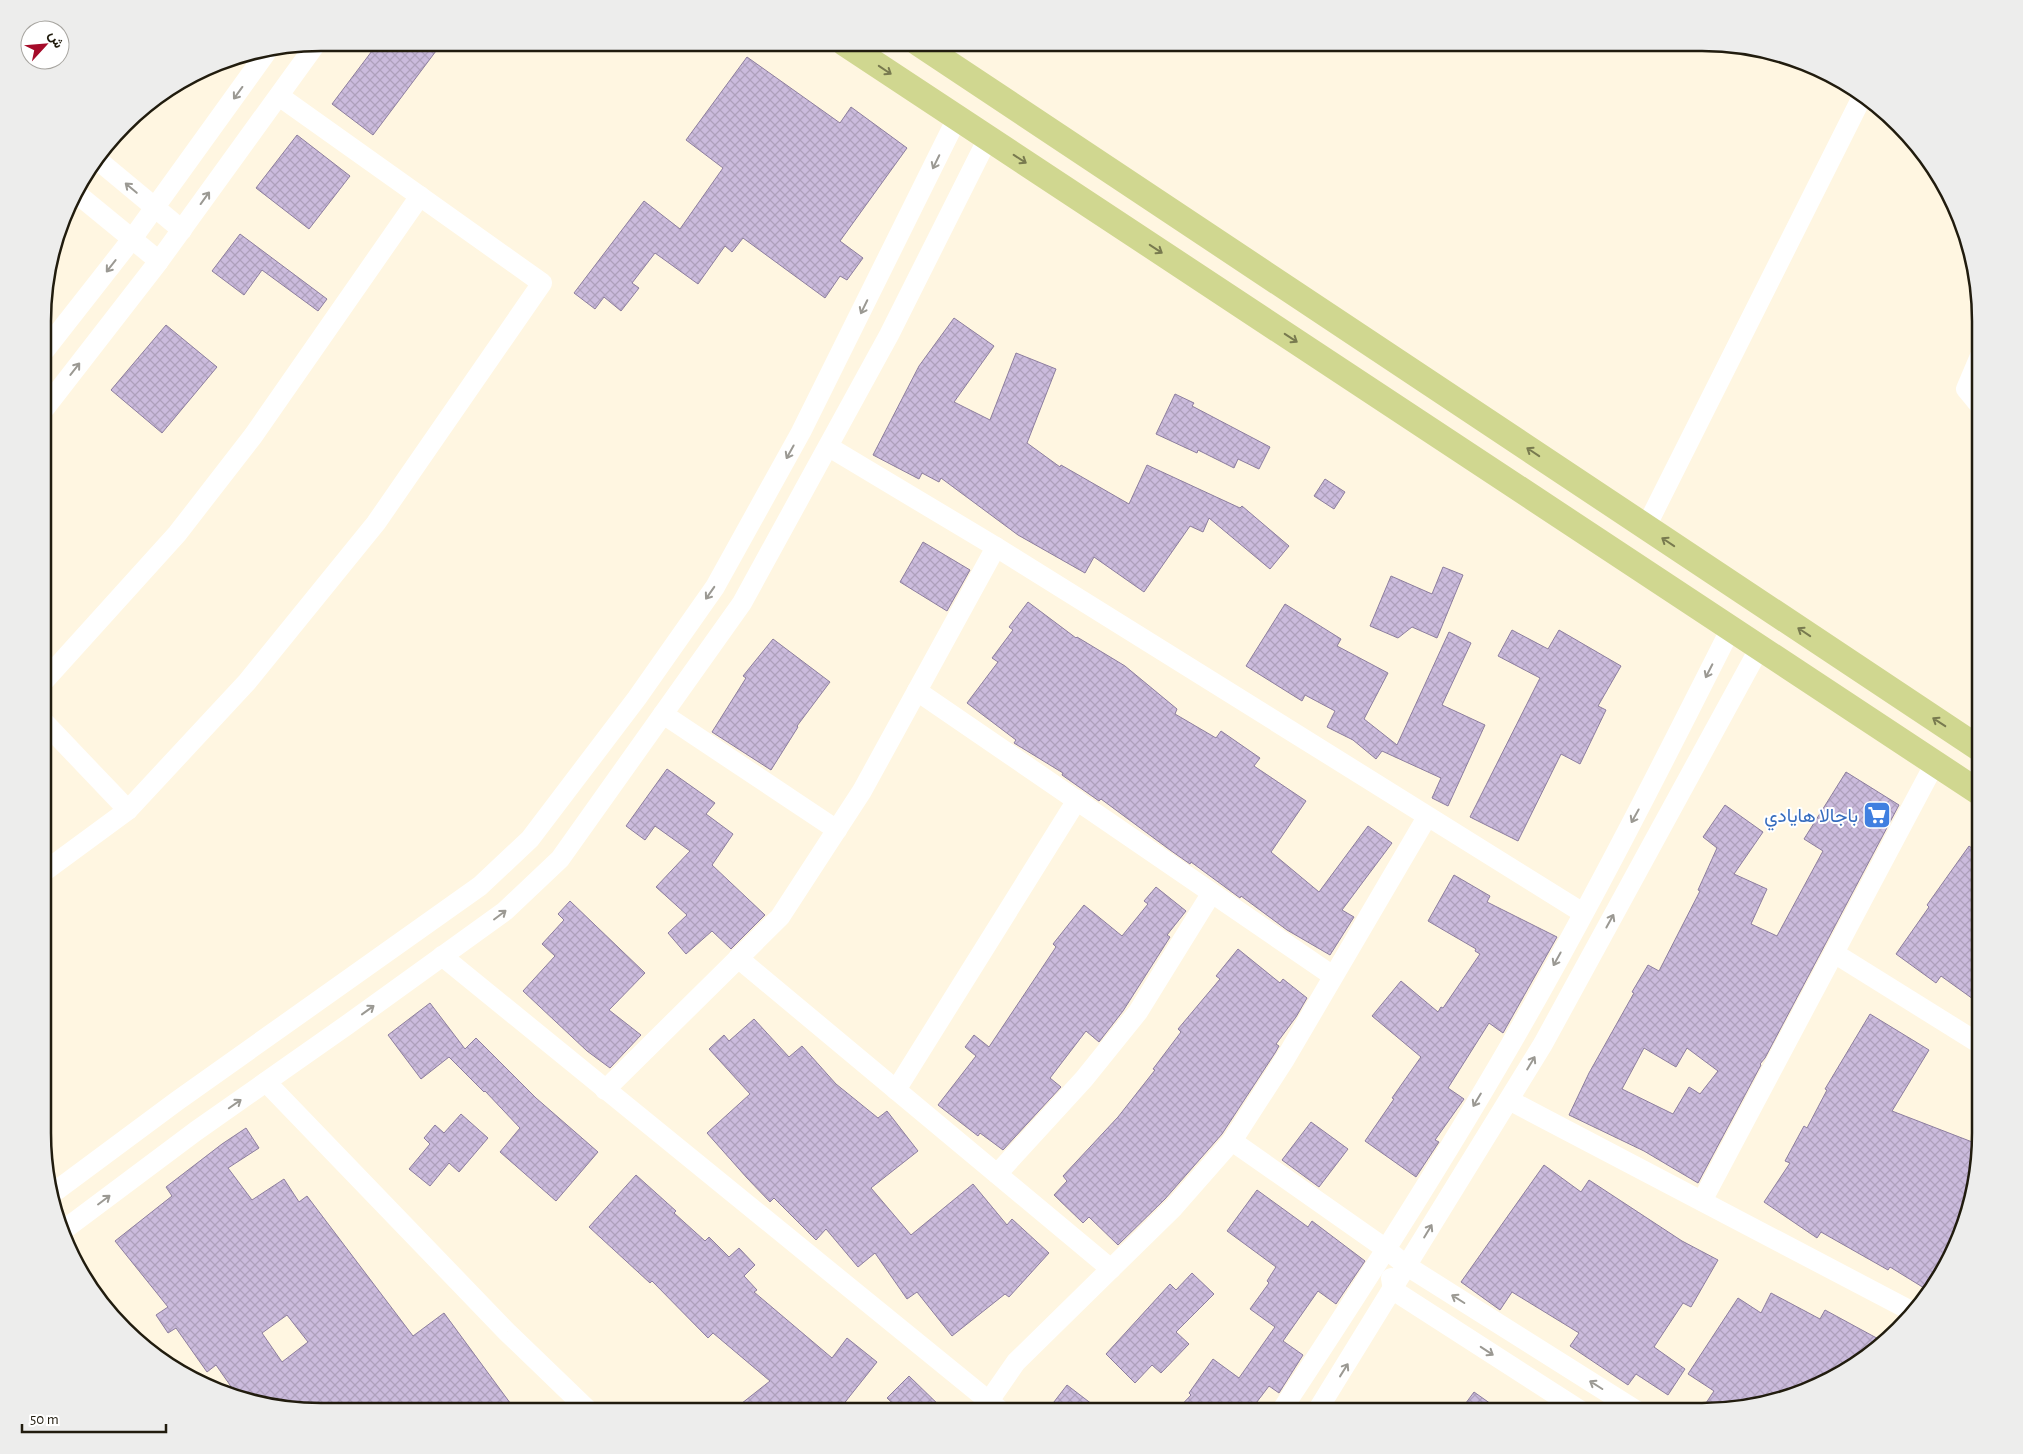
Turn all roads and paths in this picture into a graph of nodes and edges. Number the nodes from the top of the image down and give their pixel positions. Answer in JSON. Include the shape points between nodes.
{"nodes":[{"id":1,"x":856,"y":51,"type":"edge"},
{"id":2,"x":930,"y":51,"type":"edge"},
{"id":3,"x":311,"y":52,"type":"edge"},
{"id":4,"x":264,"y":57,"type":"edge"},
{"id":5,"x":279,"y":96,"type":"junction"},
{"id":6,"x":1859,"y":102,"type":"edge"},
{"id":7,"x":957,"y":118,"type":"junction"},
{"id":8,"x":988,"y":138,"type":"junction"},
{"id":9,"x":103,"y":163,"type":"edge"},
{"id":10,"x":420,"y":196,"type":"junction"},
{"id":11,"x":82,"y":197,"type":"edge"},
{"id":12,"x":155,"y":208,"type":"junction"},
{"id":13,"x":182,"y":230,"type":"junction"},
{"id":14,"x":132,"y":239,"type":"junction"},
{"id":15,"x":159,"y":261,"type":"junction"},
{"id":16,"x":51,"y":342,"type":"edge"},
{"id":17,"x":1972,"y":375,"type":"edge"},
{"id":18,"x":1972,"y":396,"type":"edge"},
{"id":19,"x":51,"y":400,"type":"edge"},
{"id":20,"x":829,"y":447,"type":"junction"},
{"id":21,"x":1646,"y":527,"type":"junction"},
{"id":22,"x":996,"y":547,"type":"junction"},
{"id":23,"x":1731,"y":628,"type":"junction"},
{"id":24,"x":1760,"y":648,"type":"junction"},
{"id":25,"x":51,"y":674,"type":"edge"},
{"id":26,"x":917,"y":691,"type":"junction"},
{"id":27,"x":663,"y":714,"type":"junction"},
{"id":28,"x":51,"y":729,"type":"edge"},
{"id":29,"x":1972,"y":744,"type":"edge"},
{"id":30,"x":1935,"y":763,"type":"junction"},
{"id":31,"x":1972,"y":788,"type":"edge"},
{"id":32,"x":1077,"y":800,"type":"junction"},
{"id":33,"x":128,"y":810,"type":"junction"},
{"id":34,"x":1428,"y":817,"type":"junction"},
{"id":35,"x":836,"y":830,"type":"junction"},
{"id":36,"x":51,"y":867,"type":"edge"},
{"id":37,"x":1211,"y":894,"type":"junction"},
{"id":38,"x":1582,"y":913,"type":"junction"},
{"id":39,"x":1834,"y":953,"type":"junction"},
{"id":40,"x":442,"y":956,"type":"junction"},
{"id":41,"x":738,"y":958,"type":"junction"},
{"id":42,"x":1333,"y":976,"type":"junction"},
{"id":43,"x":1972,"y":1039,"type":"edge"},
{"id":44,"x":266,"y":1082,"type":"junction"},
{"id":45,"x":605,"y":1090,"type":"junction"},
{"id":46,"x":896,"y":1090,"type":"junction"},
{"id":47,"x":1508,"y":1100,"type":"junction"},
{"id":48,"x":1232,"y":1141,"type":"junction"},
{"id":49,"x":997,"y":1174,"type":"junction"},
{"id":50,"x":57,"y":1190,"type":"edge"},
{"id":51,"x":1702,"y":1201,"type":"junction"},
{"id":52,"x":69,"y":1226,"type":"edge"},
{"id":53,"x":1386,"y":1249,"type":"junction"},
{"id":54,"x":1407,"y":1266,"type":"junction"},
{"id":55,"x":1111,"y":1269,"type":"junction"},
{"id":56,"x":1393,"y":1290,"type":"junction"},
{"id":57,"x":1907,"y":1309,"type":"edge"},
{"id":58,"x":581,"y":1403,"type":"edge"},
{"id":59,"x":985,"y":1403,"type":"edge"},
{"id":60,"x":994,"y":1403,"type":"edge"},
{"id":61,"x":1286,"y":1403,"type":"edge"},
{"id":62,"x":1323,"y":1403,"type":"edge"},
{"id":63,"x":1554,"y":1403,"type":"edge"},
{"id":64,"x":1623,"y":1403,"type":"edge"}],
"edges":[{"from":1,"to":7,"type":"main road","one_way":true},
{"from":21,"to":2,"type":"main road","one_way":true},
{"from":3,"to":5,"type":"street"},
{"from":4,"to":12,"type":"street","one_way":true},
{"from":5,"to":10,"type":"street"},
{"from":13,"to":5,"type":"street","one_way":true},
{"from":6,"to":21,"type":"street"},
{"from":7,"to":8,"type":"main road"},
{"from":7,"to":50,"type":"street","one_way":true,"via":[[801,432],[715,587],[637,698],[530,839],[480,886]]},
{"from":8,"to":20,"type":"street"},
{"from":8,"to":23,"type":"main road","one_way":true},
{"from":12,"to":9,"type":"street","one_way":true},
{"from":10,"to":25,"type":"street","via":[[253,436],[189,519]]},
{"from":10,"to":33,"type":"street","via":[[542,283],[376,523],[247,682]]},
{"from":11,"to":14,"type":"street"},
{"from":12,"to":13,"type":"street"},
{"from":12,"to":14,"type":"street"},
{"from":13,"to":15,"type":"street"},
{"from":14,"to":15,"type":"street"},
{"from":14,"to":16,"type":"street","one_way":true},
{"from":19,"to":15,"type":"street","one_way":true},
{"from":17,"to":18,"type":"street","via":[[1966,389]]},
{"from":20,"to":22,"type":"street"},
{"from":20,"to":27,"type":"street","via":[[742,603]]},
{"from":29,"to":21,"type":"main road","one_way":true},
{"from":22,"to":26,"type":"street"},
{"from":22,"to":34,"type":"street"},
{"from":23,"to":24,"type":"main road"},
{"from":23,"to":38,"type":"street","one_way":true,"via":[[1642,804]]},
{"from":24,"to":30,"type":"main road"},
{"from":47,"to":24,"type":"street","one_way":true,"via":[[1543,1044]]},
{"from":26,"to":32,"type":"street"},
{"from":26,"to":35,"type":"street","via":[[862,791]]},
{"from":27,"to":35,"type":"street"},
{"from":40,"to":27,"type":"street","one_way":true,"via":[[505,911],[560,858]]},
{"from":28,"to":33,"type":"street"},
{"from":30,"to":31,"type":"main road"},
{"from":30,"to":39,"type":"street"},
{"from":32,"to":37,"type":"street"},
{"from":32,"to":46,"type":"street"},
{"from":33,"to":36,"type":"street"},
{"from":34,"to":38,"type":"street"},
{"from":34,"to":42,"type":"street"},
{"from":35,"to":41,"type":"street","via":[[780,917]]},
{"from":37,"to":42,"type":"street"},
{"from":37,"to":49,"type":"street","via":[[1138,1012],[1084,1080]]},
{"from":38,"to":53,"type":"street","one_way":true,"via":[[1512,1041]]},
{"from":39,"to":43,"type":"street"},
{"from":39,"to":51,"type":"street"},
{"from":44,"to":40,"type":"street","one_way":true},
{"from":40,"to":45,"type":"street"},
{"from":41,"to":45,"type":"street"},
{"from":41,"to":46,"type":"street"},
{"from":42,"to":48,"type":"street"},
{"from":52,"to":44,"type":"street","one_way":true},
{"from":44,"to":58,"type":"street","via":[[507,1332]]},
{"from":45,"to":59,"type":"street"},
{"from":46,"to":49,"type":"street"},
{"from":47,"to":51,"type":"street"},
{"from":54,"to":47,"type":"street","one_way":true},
{"from":48,"to":53,"type":"street"},
{"from":48,"to":55,"type":"street","via":[[1174,1207]]},
{"from":49,"to":55,"type":"street"},
{"from":51,"to":57,"type":"street"},
{"from":53,"to":54,"type":"street"},
{"from":53,"to":56,"type":"street"},
{"from":53,"to":61,"type":"street"},
{"from":54,"to":56,"type":"street"},
{"from":64,"to":54,"type":"street","one_way":true},
{"from":55,"to":60,"type":"street","via":[[1016,1362]]},
{"from":62,"to":56,"type":"street","one_way":true},
{"from":56,"to":63,"type":"street","one_way":true}]}
